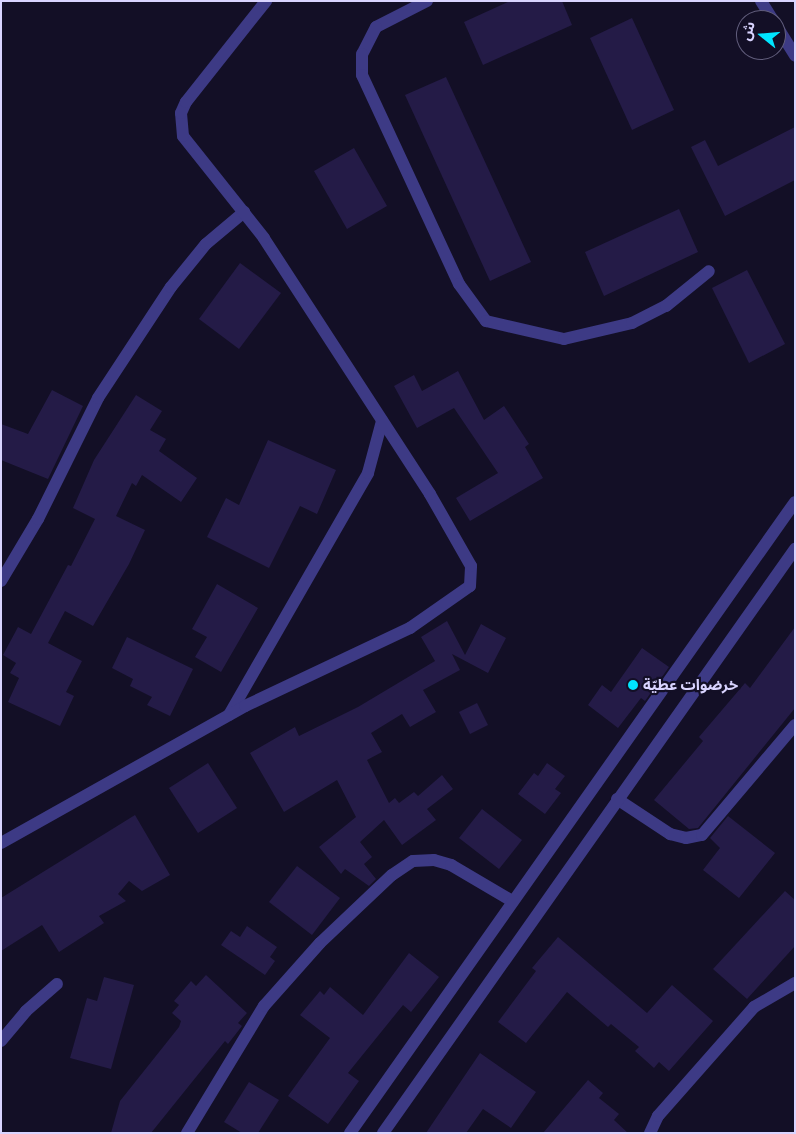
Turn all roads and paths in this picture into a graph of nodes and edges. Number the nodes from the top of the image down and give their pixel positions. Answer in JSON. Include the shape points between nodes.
{"nodes":[{"id":1,"x":266,"y":1,"type":"edge"},
{"id":2,"x":427,"y":1,"type":"edge"},
{"id":3,"x":786,"y":42,"type":"edge"},
{"id":4,"x":795,"y":56,"type":"edge"},
{"id":5,"x":244,"y":212,"type":"junction"},
{"id":6,"x":709,"y":270,"type":"dead end"},
{"id":7,"x":382,"y":420,"type":"junction"},
{"id":8,"x":795,"y":502,"type":"edge"},
{"id":9,"x":795,"y":549,"type":"edge"},
{"id":10,"x":1,"y":581,"type":"edge"},
{"id":11,"x":228,"y":715,"type":"junction"},
{"id":12,"x":795,"y":725,"type":"edge"},
{"id":13,"x":617,"y":799,"type":"junction"},
{"id":14,"x":1,"y":843,"type":"edge"},
{"id":15,"x":512,"y":901,"type":"junction"},
{"id":16,"x":795,"y":983,"type":"edge"},
{"id":17,"x":57,"y":984,"type":"dead end"},
{"id":18,"x":1,"y":1041,"type":"edge"},
{"id":19,"x":187,"y":1133,"type":"edge"},
{"id":20,"x":350,"y":1133,"type":"edge"},
{"id":21,"x":383,"y":1133,"type":"edge"},
{"id":22,"x":650,"y":1133,"type":"edge"}],
"edges":[{"from":1,"to":5,"type":"street","via":[[181,114],[180,127],[190,148]]},
{"from":2,"to":6,"type":"street","via":[[376,27],[362,54],[362,75],[459,284],[486,321],[564,339],[640,318],[666,306]]},
{"from":3,"to":4,"type":"street"},
{"from":5,"to":7,"type":"street"},
{"from":5,"to":10,"type":"street","via":[[206,244],[171,287],[108,382]]},
{"from":7,"to":11,"type":"street","via":[[368,473]]},
{"from":7,"to":11,"type":"street","via":[[467,557],[472,572],[470,586],[410,628]]},
{"from":8,"to":15,"type":"street"},
{"from":9,"to":13,"type":"street"},
{"from":11,"to":14,"type":"street"},
{"from":12,"to":13,"type":"street","via":[[702,835],[686,838],[670,834]]},
{"from":13,"to":21,"type":"street"},
{"from":15,"to":19,"type":"street","via":[[451,865],[434,860],[413,861],[392,875],[320,943],[264,1006]]},
{"from":15,"to":20,"type":"street"},
{"from":16,"to":22,"type":"street","via":[[750,1012],[658,1116]]},
{"from":17,"to":18,"type":"street","via":[[26,1011]]}]}
